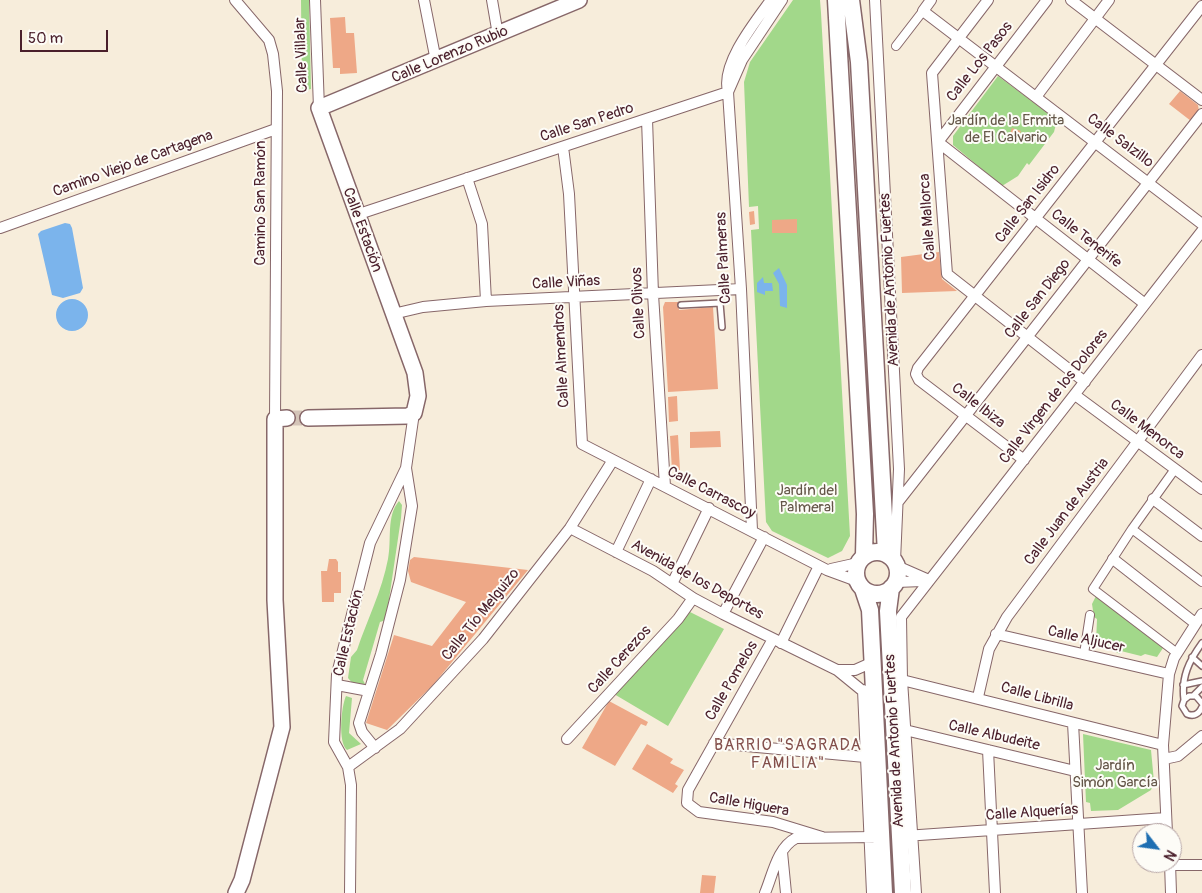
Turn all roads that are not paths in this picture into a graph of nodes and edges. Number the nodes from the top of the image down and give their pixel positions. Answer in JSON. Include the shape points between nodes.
{"nodes":[{"id":1,"x":235,"y":0,"type":"edge"},
{"id":2,"x":314,"y":0,"type":"edge"},
{"id":3,"x":424,"y":0,"type":"edge"},
{"id":4,"x":492,"y":0,"type":"edge"},
{"id":5,"x":579,"y":0,"type":"edge"},
{"id":6,"x":771,"y":0,"type":"edge"},
{"id":7,"x":782,"y":0,"type":"edge"},
{"id":8,"x":836,"y":0,"type":"edge"},
{"id":9,"x":852,"y":0,"type":"edge"},
{"id":10,"x":875,"y":0,"type":"edge"},
{"id":11,"x":931,"y":0,"type":"edge"},
{"id":12,"x":988,"y":0,"type":"edge"},
{"id":13,"x":1047,"y":0,"type":"edge"},
{"id":14,"x":1070,"y":0,"type":"edge"},
{"id":15,"x":1109,"y":0,"type":"edge"},
{"id":16,"x":562,"y":4,"type":"edge"},
{"id":17,"x":1202,"y":6,"type":"edge"},
{"id":18,"x":923,"y":10,"type":"junction"},
{"id":19,"x":1094,"y":19,"type":"junction"},
{"id":20,"x":498,"y":35,"type":"junction"},
{"id":21,"x":960,"y":38,"type":"junction"},
{"id":22,"x":896,"y":46,"type":"dead end"},
{"id":23,"x":436,"y":61,"type":"junction"},
{"id":24,"x":1155,"y":64,"type":"junction"},
{"id":25,"x":996,"y":66,"type":"junction"},
{"id":26,"x":728,"y":92,"type":"junction"},
{"id":27,"x":1036,"y":97,"type":"junction"},
{"id":28,"x":1202,"y":100,"type":"edge"},
{"id":29,"x":319,"y":108,"type":"junction"},
{"id":30,"x":1202,"y":114,"type":"edge"},
{"id":31,"x":647,"y":119,"type":"junction"},
{"id":32,"x":276,"y":129,"type":"junction"},
{"id":33,"x":938,"y":142,"type":"junction"},
{"id":34,"x":1096,"y":142,"type":"junction"},
{"id":35,"x":563,"y":146,"type":"junction"},
{"id":36,"x":467,"y":178,"type":"junction"},
{"id":37,"x":1148,"y":182,"type":"junction"},
{"id":38,"x":356,"y":214,"type":"junction"},
{"id":39,"x":1036,"y":218,"type":"junction"},
{"id":40,"x":1202,"y":224,"type":"edge"},
{"id":41,"x":0,"y":228,"type":"edge"},
{"id":42,"x":1202,"y":230,"type":"edge"},
{"id":43,"x":1088,"y":259,"type":"junction"},
{"id":44,"x":741,"y":289,"type":"junction"},
{"id":45,"x":654,"y":294,"type":"junction"},
{"id":46,"x":574,"y":297,"type":"junction"},
{"id":47,"x":975,"y":297,"type":"junction"},
{"id":48,"x":486,"y":301,"type":"junction"},
{"id":49,"x":1145,"y":304,"type":"junction"},
{"id":50,"x":681,"y":305,"type":"dead end"},
{"id":51,"x":393,"y":314,"type":"junction"},
{"id":52,"x":722,"y":327,"type":"dead end"},
{"id":53,"x":1027,"y":337,"type":"junction"},
{"id":54,"x":1202,"y":355,"type":"edge"},
{"id":55,"x":916,"y":374,"type":"joint"},
{"id":56,"x":1085,"y":382,"type":"junction"},
{"id":57,"x":1075,"y":394,"type":"junction"},
{"id":58,"x":414,"y":413,"type":"junction"},
{"id":59,"x":967,"y":417,"type":"junction"},
{"id":60,"x":281,"y":418,"type":"joint"},
{"id":61,"x":308,"y":418,"type":"tunnel mouth"},
{"id":62,"x":1138,"y":442,"type":"junction"},
{"id":63,"x":582,"y":444,"type":"joint"},
{"id":64,"x":613,"y":460,"type":"junction"},
{"id":65,"x":1024,"y":460,"type":"junction"},
{"id":66,"x":406,"y":468,"type":"junction"},
{"id":67,"x":1175,"y":469,"type":"junction"},
{"id":68,"x":651,"y":479,"type":"junction"},
{"id":69,"x":665,"y":486,"type":"junction"},
{"id":70,"x":1202,"y":489,"type":"edge"},
{"id":71,"x":1153,"y":499,"type":"junction"},
{"id":72,"x":898,"y":502,"type":"junction"},
{"id":73,"x":709,"y":508,"type":"junction"},
{"id":74,"x":570,"y":528,"type":"junction"},
{"id":75,"x":1132,"y":529,"type":"junction"},
{"id":76,"x":752,"y":530,"type":"junction"},
{"id":77,"x":1202,"y":536,"type":"edge"},
{"id":78,"x":764,"y":537,"type":"junction"},
{"id":79,"x":616,"y":552,"type":"junction"},
{"id":80,"x":861,"y":560,"type":"junction"},
{"id":81,"x":892,"y":560,"type":"junction"},
{"id":82,"x":1113,"y":560,"type":"junction"},
{"id":83,"x":823,"y":568,"type":"junction"},
{"id":84,"x":928,"y":580,"type":"junction"},
{"id":85,"x":1202,"y":582,"type":"edge"},
{"id":86,"x":672,"y":584,"type":"junction"},
{"id":87,"x":860,"y":585,"type":"junction"},
{"id":88,"x":894,"y":585,"type":"junction"},
{"id":89,"x":693,"y":598,"type":"junction"},
{"id":90,"x":723,"y":614,"type":"junction"},
{"id":91,"x":1202,"y":614,"type":"edge"},
{"id":92,"x":1090,"y":615,"type":"dead end"},
{"id":93,"x":901,"y":617,"type":"joint"},
{"id":94,"x":1195,"y":623,"type":"junction"},
{"id":95,"x":996,"y":634,"type":"junction"},
{"id":96,"x":777,"y":641,"type":"junction"},
{"id":97,"x":1202,"y":643,"type":"edge"},
{"id":98,"x":1177,"y":653,"type":"junction"},
{"id":99,"x":1084,"y":654,"type":"junction"},
{"id":100,"x":1192,"y":657,"type":"junction"},
{"id":101,"x":873,"y":662,"type":"junction"},
{"id":102,"x":1202,"y":666,"type":"edge"},
{"id":103,"x":837,"y":670,"type":"junction"},
{"id":104,"x":1169,"y":674,"type":"junction"},
{"id":105,"x":902,"y":680,"type":"junction"},
{"id":106,"x":1202,"y":681,"type":"edge"},
{"id":107,"x":1183,"y":685,"type":"junction"},
{"id":108,"x":337,"y":686,"type":"junction"},
{"id":109,"x":1202,"y":687,"type":"edge"},
{"id":110,"x":369,"y":691,"type":"junction"},
{"id":111,"x":1194,"y":695,"type":"junction"},
{"id":112,"x":869,"y":696,"type":"junction"},
{"id":113,"x":978,"y":698,"type":"junction"},
{"id":114,"x":1184,"y":700,"type":"junction"},
{"id":115,"x":1202,"y":700,"type":"edge"},
{"id":116,"x":1202,"y":708,"type":"edge"},
{"id":117,"x":1073,"y":723,"type":"junction"},
{"id":118,"x":905,"y":730,"type":"junction"},
{"id":119,"x":1202,"y":736,"type":"edge"},
{"id":120,"x":567,"y":739,"type":"dead end"},
{"id":121,"x":714,"y":742,"type":"junction"},
{"id":122,"x":1163,"y":745,"type":"junction"},
{"id":123,"x":375,"y":748,"type":"junction"},
{"id":124,"x":988,"y":750,"type":"junction"},
{"id":125,"x":865,"y":757,"type":"junction"},
{"id":126,"x":1164,"y":759,"type":"junction"},
{"id":127,"x":348,"y":767,"type":"junction"},
{"id":128,"x":1075,"y":771,"type":"junction"},
{"id":129,"x":688,"y":790,"type":"joint"},
{"id":130,"x":1166,"y":818,"type":"junction"},
{"id":131,"x":1166,"y":823,"type":"edge"},
{"id":132,"x":1077,"y":825,"type":"junction"},
{"id":133,"x":992,"y":831,"type":"junction"},
{"id":134,"x":906,"y":836,"type":"junction"},
{"id":135,"x":822,"y":837,"type":"junction"},
{"id":136,"x":876,"y":837,"type":"junction"},
{"id":137,"x":781,"y":851,"type":"junction"},
{"id":138,"x":1182,"y":864,"type":"edge"},
{"id":139,"x":1202,"y":865,"type":"edge"},
{"id":140,"x":1170,"y":873,"type":"edge"},
{"id":141,"x":236,"y":893,"type":"edge"},
{"id":142,"x":350,"y":893,"type":"edge"},
{"id":143,"x":766,"y":893,"type":"edge"},
{"id":144,"x":786,"y":893,"type":"edge"},
{"id":145,"x":872,"y":893,"type":"edge"},
{"id":146,"x":884,"y":893,"type":"edge"},
{"id":147,"x":903,"y":893,"type":"edge"},
{"id":148,"x":916,"y":893,"type":"edge"},
{"id":149,"x":995,"y":893,"type":"edge"},
{"id":150,"x":1082,"y":893,"type":"edge"},
{"id":151,"x":1171,"y":893,"type":"edge"}],
"edges":[{"from":1,"to":32,"type":"street","name":"Camino San Ramón","via":[[269,40],[277,91]]},
{"from":2,"to":29,"type":"street","name":"Calle Villalar"},
{"from":3,"to":23,"type":"street"},
{"from":4,"to":20,"type":"street"},
{"from":5,"to":16,"type":"main road","name":"Calle Lorenzo Rubio"},
{"from":6,"to":26,"type":"street","via":[[727,71]]},
{"from":7,"to":26,"type":"street","name":"Calle Palmeras","via":[[742,60]]},
{"from":8,"to":80,"type":"main road","via":[[864,494]]},
{"from":9,"to":81,"type":"main road","name":"Avenida de Antonio Fuertes","via":[[859,62]]},
{"from":10,"to":72,"type":"street","name":"Avenida de Antonio Fuertes","via":[[896,393]]},
{"from":11,"to":18,"type":"street"},
{"from":12,"to":21,"type":"street"},
{"from":13,"to":25,"type":"street","name":"Calle Los Pasos"},
{"from":14,"to":19,"type":"street"},
{"from":15,"to":19,"type":"street"},
{"from":16,"to":20,"type":"main road","name":"Calle Lorenzo Rubio"},
{"from":17,"to":24,"type":"street","name":"Calle San Isidro"},
{"from":18,"to":21,"type":"street","name":"Calle Salzillo"},
{"from":18,"to":22,"type":"street"},
{"from":19,"to":24,"type":"street"},
{"from":19,"to":27,"type":"street"},
{"from":20,"to":23,"type":"main road","name":"Calle Lorenzo Rubio"},
{"from":21,"to":25,"type":"street","name":"Calle Salzillo"},
{"from":21,"to":33,"type":"street","name":"Calle Mallorca","via":[[932,73]]},
{"from":23,"to":29,"type":"main road","name":"Calle Lorenzo Rubio"},
{"from":24,"to":28,"type":"street"},
{"from":24,"to":34,"type":"street","name":"Calle San Isidro"},
{"from":25,"to":27,"type":"street","name":"Calle Salzillo"},
{"from":25,"to":33,"type":"street","name":"Calle Los Pasos"},
{"from":26,"to":31,"type":"street","name":"Calle San Pedro"},
{"from":26,"to":44,"type":"street","name":"Calle Palmeras"},
{"from":27,"to":34,"type":"street","name":"Calle Salzillo"},
{"from":29,"to":38,"type":"main road","name":"Calle Estación"},
{"from":30,"to":37,"type":"street","name":"Calle San Diego"},
{"from":31,"to":35,"type":"street","name":"Calle San Pedro"},
{"from":31,"to":45,"type":"street","name":"Calle Olivos"},
{"from":32,"to":41,"type":"street","name":"Camino Viejo de Cartagena"},
{"from":32,"to":60,"type":"street","name":"Camino San Ramón"},
{"from":33,"to":39,"type":"street","name":"Calle Tenerife"},
{"from":33,"to":47,"type":"street","name":"Calle Mallorca","via":[[946,274]]},
{"from":34,"to":37,"type":"street","name":"Calle Salzillo"},
{"from":34,"to":39,"type":"street","name":"Calle San Isidro"},
{"from":35,"to":36,"type":"street","name":"Calle San Pedro"},
{"from":35,"to":46,"type":"street","name":"Calle Almendros"},
{"from":36,"to":38,"type":"street","name":"Calle San Pedro"},
{"from":36,"to":48,"type":"street","via":[[482,224]]},
{"from":37,"to":40,"type":"street","name":"Calle Salzillo"},
{"from":37,"to":43,"type":"street","name":"Calle San Diego"},
{"from":38,"to":51,"type":"main road","name":"Calle Estación"},
{"from":39,"to":43,"type":"street","name":"Calle Tenerife"},
{"from":39,"to":47,"type":"street","name":"Calle San Isidro"},
{"from":42,"to":49,"type":"street","name":"Calle Virgen de los Dolores"},
{"from":43,"to":49,"type":"street","name":"Calle Tenerife"},
{"from":43,"to":53,"type":"street","name":"Calle San Diego"},
{"from":44,"to":45,"type":"street","name":"Calle Viñas"},
{"from":44,"to":76,"type":"street","name":"Calle Palmeras"},
{"from":45,"to":46,"type":"street","name":"Calle Viñas"},
{"from":45,"to":69,"type":"street","name":"Calle Olivos"},
{"from":46,"to":48,"type":"street","name":"Calle Viñas"},
{"from":46,"to":63,"type":"street","name":"Calle Almendros"},
{"from":47,"to":53,"type":"street","name":"Calle Mallorca"},
{"from":47,"to":55,"type":"street","name":"Calle San Isidro"},
{"from":48,"to":51,"type":"street","name":"Calle Viñas","via":[[423,307]]},
{"from":49,"to":56,"type":"street","name":"Calle Virgen de los Dolores"},
{"from":50,"to":52,"type":"lane","via":[[720,303]]},
{"from":51,"to":58,"type":"main road","name":"Calle Estación","via":[[415,373],[418,396]]},
{"from":53,"to":56,"type":"street","name":"Calle Mallorca"},
{"from":53,"to":59,"type":"street","name":"Calle San Diego"},
{"from":54,"to":62,"type":"street","name":"Calle Juan de Austria"},
{"from":55,"to":59,"type":"street","name":"Calle Ibiza","via":[[919,380]]},
{"from":56,"to":57,"type":"street","name":"Calle Virgen de los Dolores"},
{"from":57,"to":62,"type":"street","name":"Calle Menorca"},
{"from":57,"to":65,"type":"street","name":"Calle Virgen de los Dolores"},
{"from":58,"to":61,"type":"main road"},
{"from":58,"to":66,"type":"street","name":"Calle Estación"},
{"from":59,"to":65,"type":"street","name":"Calle Ibiza"},
{"from":59,"to":72,"type":"street","name":"Calle San Diego"},
{"from":60,"to":141,"type":"main road","via":[[275,600],[282,727]]},
{"from":62,"to":67,"type":"street","name":"Calle Menorca"},
{"from":62,"to":95,"type":"street","name":"Calle Juan de Austria"},
{"from":63,"to":64,"type":"street","name":"Calle Carrascoy"},
{"from":64,"to":68,"type":"street","name":"Calle Carrascoy"},
{"from":64,"to":74,"type":"street","name":"Calle Tío Melguizo"},
{"from":65,"to":84,"type":"street","name":"Calle Virgen de los Dolores"},
{"from":66,"to":108,"type":"street","name":"Calle Estación","via":[[370,543],[337,674]]},
{"from":66,"to":110,"type":"street","name":"Calle Estación","via":[[412,506],[401,572]]},
{"from":67,"to":70,"type":"street","name":"Calle Menorca"},
{"from":67,"to":71,"type":"street"},
{"from":68,"to":69,"type":"street","name":"Calle Carrascoy"},
{"from":68,"to":79,"type":"street"},
{"from":69,"to":73,"type":"street","name":"Calle Carrascoy"},
{"from":71,"to":75,"type":"street"},
{"from":71,"to":77,"type":"street"},
{"from":72,"to":81,"type":"street","name":"Avenida de Antonio Fuertes"},
{"from":73,"to":76,"type":"street","name":"Calle Carrascoy"},
{"from":73,"to":86,"type":"street"},
{"from":74,"to":79,"type":"street","name":"Avenida de los Deportes"},
{"from":74,"to":123,"type":"street","name":"Calle Tío Melguizo","via":[[483,639],[400,729]]},
{"from":75,"to":82,"type":"street"},
{"from":75,"to":85,"type":"street"},
{"from":76,"to":78,"type":"street","name":"Calle Carrascoy"},
{"from":78,"to":83,"type":"street","name":"Calle Carrascoy"},
{"from":78,"to":90,"type":"street"},
{"from":79,"to":86,"type":"street","name":"Avenida de los Deportes"},
{"from":80,"to":81,"type":"main road","via":[[875,552]]},
{"from":80,"to":83,"type":"street"},
{"from":80,"to":87,"type":"main road"},
{"from":81,"to":84,"type":"street"},
{"from":81,"to":88,"type":"main road"},
{"from":82,"to":94,"type":"street"},
{"from":82,"to":98,"type":"street","name":"Calle Aljucer","via":[[1093,589]]},
{"from":83,"to":87,"type":"street","name":"Calle Carrascoy"},
{"from":83,"to":96,"type":"street","name":"Calle Pomelos"},
{"from":84,"to":88,"type":"street"},
{"from":84,"to":93,"type":"street","name":"Calle Virgen de los Dolores"},
{"from":86,"to":89,"type":"street","name":"Avenida de los Deportes"},
{"from":87,"to":88,"type":"main road","via":[[874,594]]},
{"from":87,"to":101,"type":"main road","name":"Avenida de Antonio Fuertes","via":[[870,610]]},
{"from":88,"to":134,"type":"main road","name":"Avenida de Antonio Fuertes","via":[[888,611]]},
{"from":89,"to":90,"type":"street","name":"Avenida de los Deportes"},
{"from":89,"to":120,"type":"street","name":"Calle Cerezos","via":[[678,619]]},
{"from":90,"to":96,"type":"street","name":"Avenida de los Deportes"},
{"from":91,"to":94,"type":"street"},
{"from":92,"to":99,"type":"street"},
{"from":93,"to":105,"type":"street","name":"Avenida de Antonio Fuertes"},
{"from":94,"to":98,"type":"street"},
{"from":95,"to":99,"type":"street","name":"Calle Aljucer"},
{"from":95,"to":113,"type":"street","name":"Calle Juan de Austria","via":[[989,649]]},
{"from":96,"to":103,"type":"street","name":"Avenida de los Deportes"},
{"from":96,"to":121,"type":"street","name":"Calle Pomelos"},
{"from":97,"to":100,"type":"lane"},
{"from":98,"to":104,"type":"street"},
{"from":99,"to":104,"type":"street","name":"Calle Aljucer"},
{"from":100,"to":102,"type":"lane"},
{"from":100,"to":107,"type":"lane"},
{"from":101,"to":103,"type":"street","via":[[855,670]]},
{"from":101,"to":112,"type":"main road","name":"Avenida de Antonio Fuertes"},
{"from":103,"to":112,"type":"street","name":"Avenida de los Deportes"},
{"from":104,"to":122,"type":"street"},
{"from":105,"to":113,"type":"street","name":"Calle Librilla"},
{"from":105,"to":118,"type":"street","name":"Avenida de Antonio Fuertes"},
{"from":106,"to":107,"type":"lane"},
{"from":107,"to":114,"type":"lane"},
{"from":108,"to":110,"type":"street"},
{"from":108,"to":127,"type":"street","name":"Calle Estación","via":[[334,742]]},
{"from":109,"to":111,"type":"lane"},
{"from":110,"to":123,"type":"street","name":"Calle Estación","via":[[360,723],[362,732]]},
{"from":111,"to":114,"type":"lane"},
{"from":111,"to":115,"type":"lane"},
{"from":112,"to":125,"type":"street","name":"Avenida de Antonio Fuertes"},
{"from":112,"to":136,"type":"main road","name":"Avenida de Antonio Fuertes"},
{"from":113,"to":117,"type":"street","name":"Calle Librilla"},
{"from":114,"to":116,"type":"lane","via":[[1183,709],[1187,714],[1196,714]]},
{"from":117,"to":122,"type":"street","name":"Calle Librilla"},
{"from":117,"to":128,"type":"street"},
{"from":118,"to":124,"type":"street","name":"Calle Albudeite"},
{"from":118,"to":134,"type":"street","name":"Avenida de Antonio Fuertes"},
{"from":119,"to":126,"type":"street","via":[[1178,756]]},
{"from":121,"to":125,"type":"street"},
{"from":121,"to":129,"type":"street","name":"Calle Pomelos"},
{"from":122,"to":126,"type":"street"},
{"from":123,"to":127,"type":"street","name":"Calle Tío Melguizo"},
{"from":124,"to":128,"type":"street","name":"Calle Albudeite"},
{"from":124,"to":133,"type":"street"},
{"from":125,"to":136,"type":"street","name":"Avenida de Antonio Fuertes"},
{"from":126,"to":130,"type":"street"},
{"from":127,"to":142,"type":"street","name":"Calle Estación","via":[[351,784]]},
{"from":128,"to":132,"type":"street"},
{"from":129,"to":135,"type":"street","name":"Calle Higuera","via":[[687,803],[698,812],[773,822]]},
{"from":130,"to":131,"type":"street"},
{"from":130,"to":132,"type":"street","name":"Calle Alquerías"},
{"from":132,"to":133,"type":"street","name":"Calle Alquerías"},
{"from":132,"to":150,"type":"street"},
{"from":133,"to":134,"type":"street","name":"Calle Alquerías"},
{"from":133,"to":149,"type":"street"},
{"from":134,"to":147,"type":"main road","name":"Avenida de Antonio Fuertes"},
{"from":134,"to":148,"type":"street","name":"Avenida de Antonio Fuertes"},
{"from":135,"to":136,"type":"street","name":"Calle Higuera"},
{"from":135,"to":137,"type":"street","name":"Calle Higuera","via":[[796,838]]},
{"from":136,"to":145,"type":"street","name":"Avenida de Antonio Fuertes"},
{"from":136,"to":146,"type":"main road","name":"Avenida de Antonio Fuertes"},
{"from":137,"to":143,"type":"street"},
{"from":137,"to":144,"type":"street"},
{"from":138,"to":139,"type":"street"},
{"from":140,"to":151,"type":"street"}]}
